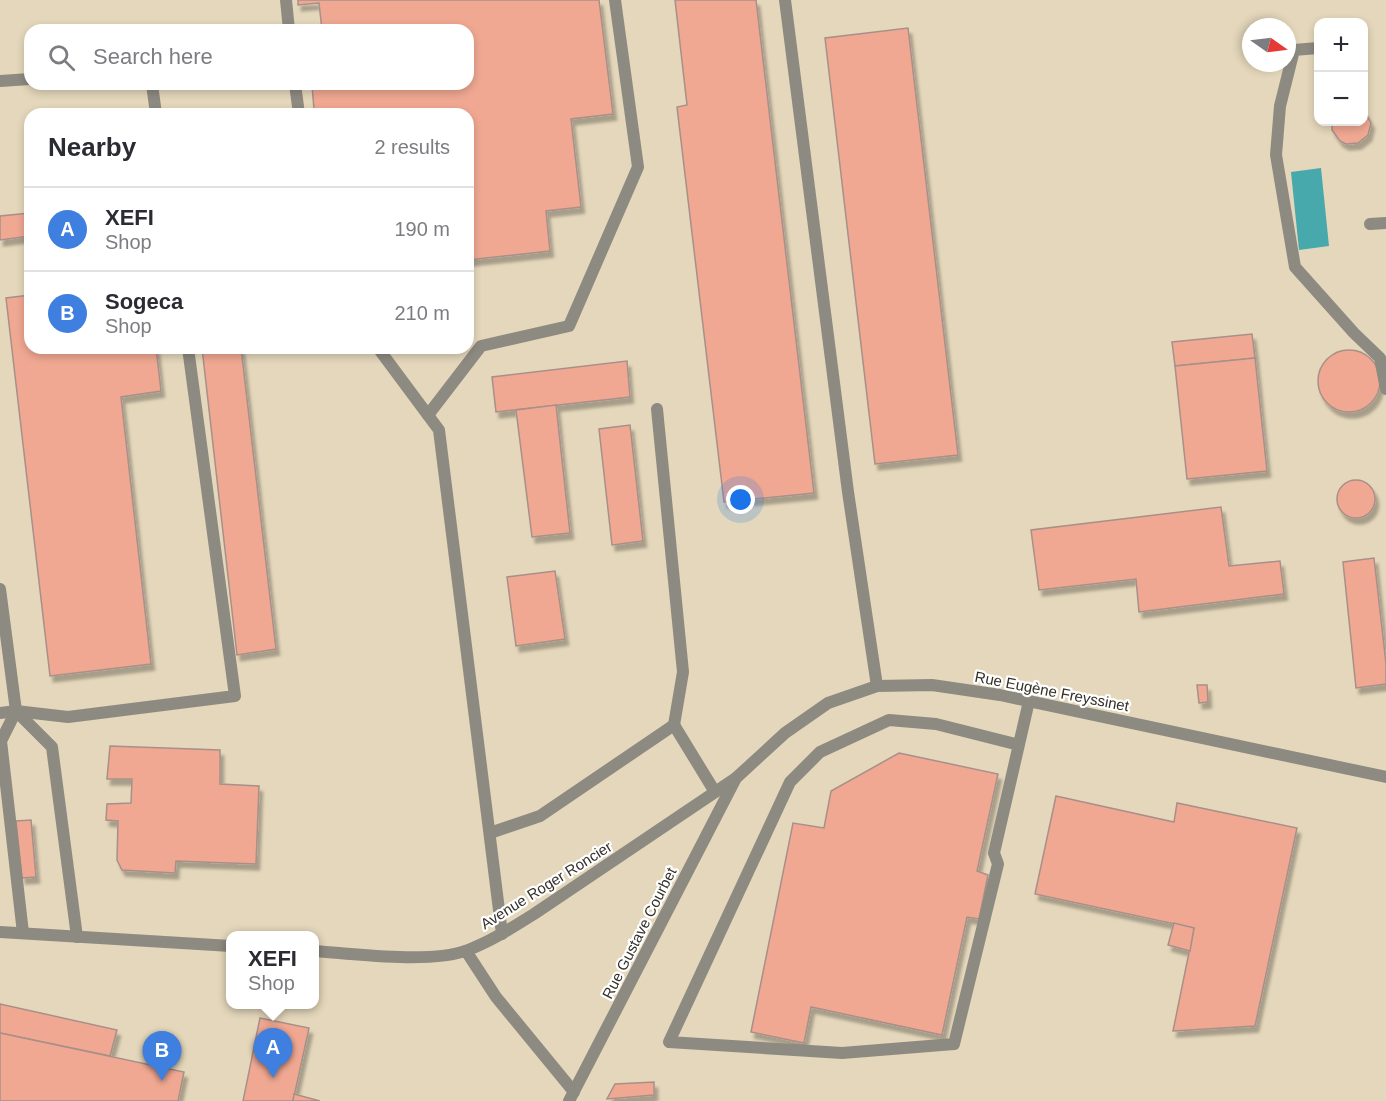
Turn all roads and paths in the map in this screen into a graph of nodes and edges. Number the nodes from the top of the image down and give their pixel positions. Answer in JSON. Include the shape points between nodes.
{"nodes":[{"id":1,"x":286,"y":0,"type":"edge"},
{"id":2,"x":615,"y":0,"type":"edge"},
{"id":3,"x":785,"y":0,"type":"edge"},
{"id":4,"x":288,"y":24,"type":"edge"},
{"id":5,"x":1314,"y":48,"type":"edge"},
{"id":6,"x":24,"y":79,"type":"edge"},
{"id":7,"x":0,"y":81,"type":"edge"},
{"id":8,"x":153,"y":90,"type":"edge"},
{"id":9,"x":296,"y":90,"type":"edge"},
{"id":10,"x":155,"y":108,"type":"edge"},
{"id":11,"x":298,"y":108,"type":"edge"},
{"id":12,"x":1386,"y":223,"type":"edge"},
{"id":13,"x":1370,"y":224,"type":"dead end"},
{"id":14,"x":189,"y":354,"type":"edge"},
{"id":15,"x":382,"y":354,"type":"edge"},
{"id":16,"x":1386,"y":389,"type":"edge"},
{"id":17,"x":657,"y":409,"type":"dead end"},
{"id":18,"x":428,"y":415,"type":"junction"},
{"id":19,"x":0,"y":589,"type":"edge"},
{"id":20,"x":877,"y":686,"type":"junction"},
{"id":21,"x":1029,"y":701,"type":"junction"},
{"id":22,"x":16,"y":711,"type":"junction"},
{"id":23,"x":0,"y":713,"type":"edge"},
{"id":24,"x":674,"y":725,"type":"junction"},
{"id":25,"x":1019,"y":745,"type":"junction"},
{"id":26,"x":1386,"y":777,"type":"edge"},
{"id":27,"x":736,"y":778,"type":"junction"},
{"id":28,"x":715,"y":792,"type":"junction"},
{"id":29,"x":490,"y":833,"type":"junction"},
{"id":30,"x":0,"y":932,"type":"edge"},
{"id":31,"x":23,"y":933,"type":"junction"},
{"id":32,"x":502,"y":934,"type":"junction"},
{"id":33,"x":77,"y":937,"type":"junction"},
{"id":34,"x":226,"y":946,"type":"edge"},
{"id":35,"x":319,"y":951,"type":"edge"},
{"id":36,"x":466,"y":951,"type":"junction"},
{"id":37,"x":572,"y":1096,"type":"edge"}],
"edges":[{"from":1,"to":4,"type":"street"},
{"from":2,"to":18,"type":"street","via":[[638,167],[569,326],[481,346]]},
{"from":3,"to":20,"type":"street"},
{"from":5,"to":16,"type":"street","via":[[1294,50],[1280,106],[1276,154],[1295,267],[1380,358]]},
{"from":6,"to":7,"type":"street"},
{"from":8,"to":10,"type":"street"},
{"from":9,"to":11,"type":"street"},
{"from":12,"to":13,"type":"street"},
{"from":14,"to":22,"type":"street","via":[[235,696],[68,717]]},
{"from":15,"to":18,"type":"street"},
{"from":17,"to":24,"type":"street","via":[[683,672]]},
{"from":18,"to":29,"type":"street","via":[[439,430]]},
{"from":19,"to":22,"type":"street"},
{"from":20,"to":21,"type":"street","name":"Rue Eugène Freyssinet","via":[[933,685]]},
{"from":20,"to":27,"type":"street","name":"Rue Eugène Freyssinet","via":[[828,703],[784,733]]},
{"from":21,"to":25,"type":"street"},
{"from":21,"to":26,"type":"street","name":"Rue Eugène Freyssinet"},
{"from":22,"to":23,"type":"street"},
{"from":22,"to":31,"type":"street","via":[[1,741]]},
{"from":22,"to":33,"type":"street","via":[[52,747]]},
{"from":24,"to":28,"type":"street"},
{"from":24,"to":29,"type":"street","via":[[540,816]]},
{"from":25,"to":25,"type":"street","via":[[936,724],[889,720],[820,752],[790,782],[669,1042],[842,1053],[954,1044],[998,864],[993,854]]},
{"from":27,"to":28,"type":"street","name":"Avenue Roger Roncier"},
{"from":27,"to":37,"type":"street","name":"Rue Gustave Courbet"},
{"from":28,"to":32,"type":"street","name":"Avenue Roger Roncier"},
{"from":29,"to":32,"type":"street"},
{"from":30,"to":31,"type":"street"},
{"from":31,"to":33,"type":"street"},
{"from":32,"to":36,"type":"street","name":"Avenue Roger Roncier"},
{"from":33,"to":34,"type":"street"},
{"from":35,"to":36,"type":"street","name":"Avenue Roger Roncier","via":[[433,956]]},
{"from":36,"to":37,"type":"street"}]}
